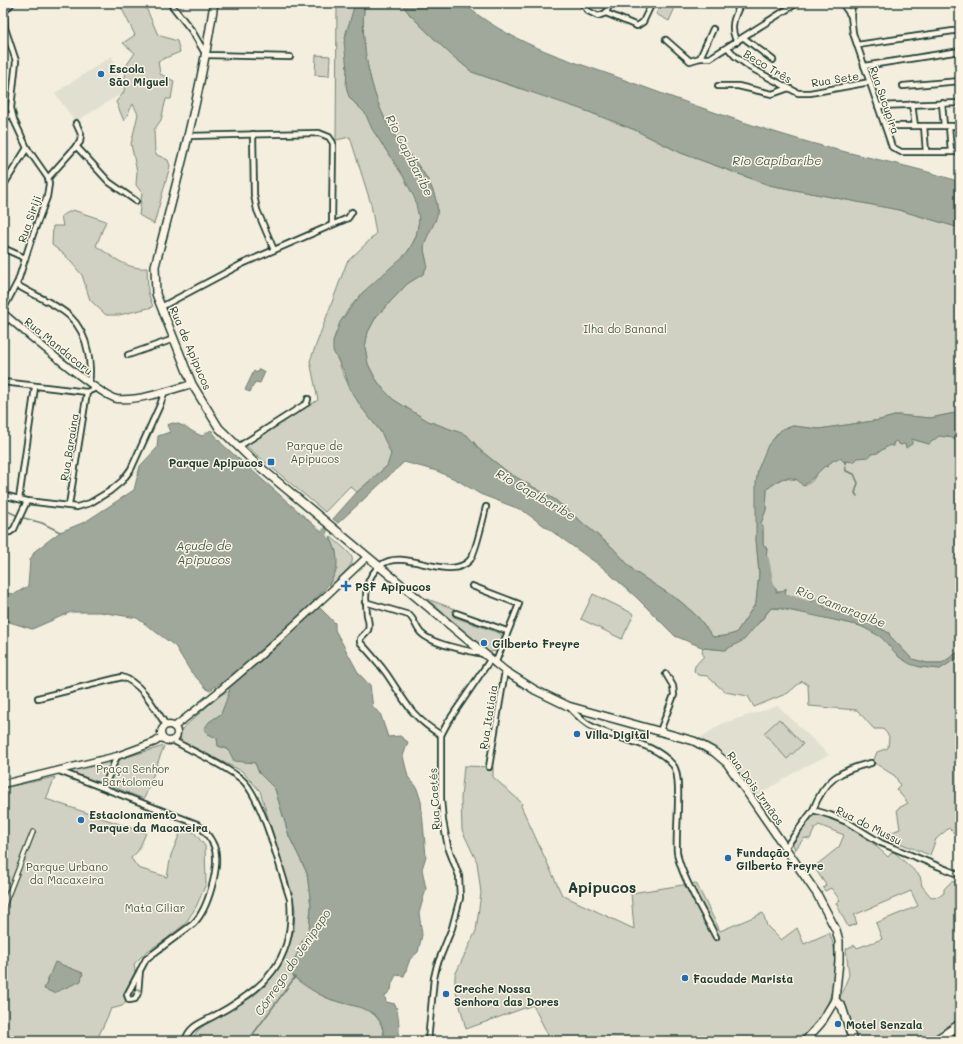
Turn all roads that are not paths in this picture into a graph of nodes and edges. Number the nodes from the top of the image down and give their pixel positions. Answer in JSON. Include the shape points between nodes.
{"nodes":[{"id":1,"x":12,"y":3,"type":"edge"},
{"id":2,"x":170,"y":3,"type":"edge"},
{"id":3,"x":214,"y":3,"type":"edge"},
{"id":4,"x":582,"y":3,"type":"edge"},
{"id":5,"x":610,"y":3,"type":"edge"},
{"id":6,"x":652,"y":3,"type":"edge"},
{"id":7,"x":741,"y":3,"type":"edge"},
{"id":8,"x":797,"y":3,"type":"edge"},
{"id":9,"x":842,"y":3,"type":"edge"},
{"id":10,"x":852,"y":3,"type":"edge"},
{"id":11,"x":4,"y":12,"type":"edge"},
{"id":12,"x":606,"y":13,"type":"junction"},
{"id":13,"x":851,"y":16,"type":"junction"},
{"id":14,"x":713,"y":30,"type":"dead end"},
{"id":15,"x":960,"y":30,"type":"edge"},
{"id":16,"x":744,"y":38,"type":"junction"},
{"id":17,"x":666,"y":40,"type":"dead end"},
{"id":18,"x":737,"y":42,"type":"junction"},
{"id":19,"x":857,"y":45,"type":"junction"},
{"id":20,"x":728,"y":48,"type":"junction"},
{"id":21,"x":960,"y":52,"type":"edge"},
{"id":22,"x":206,"y":55,"type":"junction"},
{"id":23,"x":290,"y":57,"type":"dead end"},
{"id":24,"x":700,"y":58,"type":"junction"},
{"id":25,"x":773,"y":60,"type":"dead end"},
{"id":26,"x":864,"y":66,"type":"junction"},
{"id":27,"x":960,"y":81,"type":"edge"},
{"id":28,"x":870,"y":82,"type":"junction"},
{"id":29,"x":718,"y":86,"type":"dead end"},
{"id":30,"x":904,"y":86,"type":"dead end"},
{"id":31,"x":960,"y":87,"type":"edge"},
{"id":32,"x":788,"y":88,"type":"junction"},
{"id":33,"x":803,"y":94,"type":"joint"},
{"id":34,"x":960,"y":102,"type":"edge"},
{"id":35,"x":942,"y":103,"type":"junction"},
{"id":36,"x":912,"y":104,"type":"junction"},
{"id":37,"x":878,"y":106,"type":"junction"},
{"id":38,"x":12,"y":114,"type":"junction"},
{"id":39,"x":3,"y":119,"type":"edge"},
{"id":40,"x":76,"y":123,"type":"dead end"},
{"id":41,"x":885,"y":126,"type":"junction"},
{"id":42,"x":915,"y":126,"type":"junction"},
{"id":43,"x":924,"y":126,"type":"junction"},
{"id":44,"x":944,"y":126,"type":"junction"},
{"id":45,"x":949,"y":126,"type":"junction"},
{"id":46,"x":960,"y":126,"type":"edge"},
{"id":47,"x":253,"y":134,"type":"junction"},
{"id":48,"x":189,"y":136,"type":"junction"},
{"id":49,"x":76,"y":146,"type":"junction"},
{"id":50,"x":27,"y":148,"type":"junction"},
{"id":51,"x":926,"y":152,"type":"junction"},
{"id":52,"x":951,"y":152,"type":"junction"},
{"id":53,"x":960,"y":152,"type":"edge"},
{"id":54,"x":48,"y":178,"type":"junction"},
{"id":55,"x":3,"y":186,"type":"edge"},
{"id":56,"x":136,"y":201,"type":"dead end"},
{"id":57,"x":352,"y":212,"type":"dead end"},
{"id":58,"x":332,"y":224,"type":"junction"},
{"id":59,"x":3,"y":248,"type":"edge"},
{"id":60,"x":274,"y":250,"type":"junction"},
{"id":61,"x":25,"y":258,"type":"junction"},
{"id":62,"x":17,"y":285,"type":"junction"},
{"id":63,"x":161,"y":307,"type":"junction"},
{"id":64,"x":3,"y":311,"type":"edge"},
{"id":65,"x":9,"y":318,"type":"junction"},
{"id":66,"x":3,"y":325,"type":"edge"},
{"id":67,"x":174,"y":339,"type":"junction"},
{"id":68,"x":128,"y":355,"type":"dead end"},
{"id":69,"x":3,"y":382,"type":"edge"},
{"id":70,"x":89,"y":383,"type":"junction"},
{"id":71,"x":192,"y":384,"type":"junction"},
{"id":72,"x":35,"y":387,"type":"junction"},
{"id":73,"x":96,"y":388,"type":"junction"},
{"id":74,"x":165,"y":391,"type":"junction"},
{"id":75,"x":87,"y":392,"type":"junction"},
{"id":76,"x":308,"y":399,"type":"dead end"},
{"id":77,"x":238,"y":447,"type":"junction"},
{"id":78,"x":3,"y":495,"type":"edge"},
{"id":79,"x":19,"y":499,"type":"junction"},
{"id":80,"x":27,"y":501,"type":"junction"},
{"id":81,"x":69,"y":506,"type":"junction"},
{"id":82,"x":486,"y":508,"type":"dead end"},
{"id":83,"x":3,"y":532,"type":"edge"},
{"id":84,"x":367,"y":557,"type":"junction"},
{"id":85,"x":379,"y":567,"type":"junction"},
{"id":86,"x":472,"y":586,"type":"dead end"},
{"id":87,"x":365,"y":602,"type":"junction"},
{"id":88,"x":456,"y":614,"type":"dead end"},
{"id":89,"x":507,"y":631,"type":"junction"},
{"id":90,"x":483,"y":654,"type":"junction"},
{"id":91,"x":498,"y":666,"type":"junction"},
{"id":92,"x":666,"y":674,"type":"dead end"},
{"id":93,"x":38,"y":698,"type":"dead end"},
{"id":94,"x":568,"y":706,"type":"junction"},
{"id":95,"x":166,"y":725,"type":"junction"},
{"id":96,"x":174,"y":727,"type":"junction"},
{"id":97,"x":660,"y":731,"type":"junction"},
{"id":98,"x":441,"y":735,"type":"junction"},
{"id":99,"x":162,"y":737,"type":"junction"},
{"id":100,"x":172,"y":740,"type":"junction"},
{"id":101,"x":117,"y":756,"type":"junction"},
{"id":102,"x":871,"y":763,"type":"dead end"},
{"id":103,"x":489,"y":767,"type":"dead end"},
{"id":104,"x":59,"y":771,"type":"junction"},
{"id":105,"x":3,"y":784,"type":"edge"},
{"id":106,"x":104,"y":787,"type":"junction"},
{"id":107,"x":813,"y":810,"type":"junction"},
{"id":108,"x":32,"y":832,"type":"dead end"},
{"id":109,"x":785,"y":848,"type":"junction"},
{"id":110,"x":960,"y":875,"type":"edge"},
{"id":111,"x":3,"y":908,"type":"edge"},
{"id":112,"x":716,"y":937,"type":"dead end"},
{"id":113,"x":140,"y":970,"type":"junction"},
{"id":114,"x":835,"y":1000,"type":"junction"},
{"id":115,"x":959,"y":1024,"type":"edge"},
{"id":116,"x":960,"y":1036,"type":"edge"},
{"id":117,"x":185,"y":1041,"type":"edge"},
{"id":118,"x":428,"y":1041,"type":"edge"},
{"id":119,"x":806,"y":1041,"type":"edge"},
{"id":120,"x":854,"y":1041,"type":"edge"},
{"id":121,"x":935,"y":1041,"type":"edge"},
{"id":122,"x":943,"y":1041,"type":"edge"},
{"id":123,"x":955,"y":1041,"type":"edge"}],
"edges":[{"from":1,"to":11,"type":"street"},
{"from":2,"to":22,"type":"street"},
{"from":3,"to":22,"type":"main road","name":"Rua de Apipucos"},
{"from":4,"to":12,"type":"street","via":[[588,11],[598,16]]},
{"from":5,"to":12,"type":"street"},
{"from":6,"to":12,"type":"street","via":[[639,26]]},
{"from":7,"to":18,"type":"street","via":[[732,26]]},
{"from":8,"to":16,"type":"street"},
{"from":9,"to":13,"type":"street","name":"Rua Sucupira"},
{"from":10,"to":13,"type":"street","name":"Rua Sucupira"},
{"from":11,"to":38,"type":"street","via":[[5,28],[16,60]]},
{"from":13,"to":19,"type":"street","name":"Rua Sucupira"},
{"from":14,"to":24,"type":"street"},
{"from":15,"to":19,"type":"street"},
{"from":16,"to":18,"type":"street"},
{"from":16,"to":25,"type":"street"},
{"from":17,"to":24,"type":"street","via":[[688,60],[692,62]]},
{"from":18,"to":20,"type":"street"},
{"from":19,"to":26,"type":"street","name":"Rua Sucupira"},
{"from":20,"to":24,"type":"street","via":[[710,58]]},
{"from":20,"to":32,"type":"street","name":"Beco Três","via":[[746,64]]},
{"from":21,"to":26,"type":"street"},
{"from":22,"to":23,"type":"street"},
{"from":22,"to":48,"type":"main road","name":"Rua de Apipucos"},
{"from":26,"to":28,"type":"street","name":"Rua Sucupira"},
{"from":27,"to":30,"type":"street"},
{"from":27,"to":31,"type":"street"},
{"from":28,"to":33,"type":"street","name":"Rua Sete"},
{"from":28,"to":37,"type":"street","name":"Rua Sucupira"},
{"from":29,"to":32,"type":"street","via":[[738,86],[772,94]]},
{"from":32,"to":33,"type":"street","name":"Beco Três"},
{"from":34,"to":35,"type":"street"},
{"from":35,"to":36,"type":"street"},
{"from":35,"to":44,"type":"street"},
{"from":36,"to":37,"type":"street"},
{"from":36,"to":42,"type":"street"},
{"from":37,"to":41,"type":"street","name":"Rua Sucupira"},
{"from":38,"to":39,"type":"street"},
{"from":38,"to":50,"type":"street"},
{"from":40,"to":49,"type":"street","via":[[81,134]]},
{"from":41,"to":42,"type":"street"},
{"from":41,"to":51,"type":"street","name":"Rua Sucupira","via":[[894,150]]},
{"from":42,"to":43,"type":"street"},
{"from":43,"to":44,"type":"street"},
{"from":43,"to":51,"type":"street"},
{"from":44,"to":45,"type":"street"},
{"from":45,"to":46,"type":"street"},
{"from":45,"to":52,"type":"street"},
{"from":47,"to":48,"type":"street"},
{"from":47,"to":58,"type":"street","via":[[319,134],[329,137],[333,143]]},
{"from":47,"to":60,"type":"street","via":[[254,195],[257,210]]},
{"from":48,"to":63,"type":"main road","name":"Rua de Apipucos","via":[[155,266],[154,282]]},
{"from":49,"to":54,"type":"street"},
{"from":49,"to":56,"type":"street","via":[[109,182]]},
{"from":50,"to":54,"type":"street"},
{"from":50,"to":55,"type":"street"},
{"from":51,"to":52,"type":"street","name":"Rua Sucupira"},
{"from":52,"to":53,"type":"street","name":"Rua Sucupira"},
{"from":54,"to":61,"type":"street","name":"Rua Siriji","via":[[47,197]]},
{"from":57,"to":58,"type":"street","via":[[348,218]]},
{"from":58,"to":60,"type":"street"},
{"from":59,"to":61,"type":"street"},
{"from":60,"to":63,"type":"street"},
{"from":61,"to":62,"type":"street","name":"Rua Siriji"},
{"from":62,"to":64,"type":"street","name":"Rua Siriji"},
{"from":62,"to":70,"type":"street","via":[[61,309],[78,325],[84,334],[88,353],[91,372]]},
{"from":63,"to":67,"type":"main road","name":"Rua de Apipucos"},
{"from":64,"to":65,"type":"street","name":"Rua Mandacaru"},
{"from":65,"to":66,"type":"street"},
{"from":65,"to":70,"type":"street","name":"Rua Mandacaru"},
{"from":67,"to":68,"type":"street"},
{"from":67,"to":71,"type":"main road","name":"Rua de Apipucos"},
{"from":69,"to":72,"type":"street"},
{"from":70,"to":73,"type":"street","name":"Rua Mandacaru"},
{"from":71,"to":74,"type":"street","name":"Rua Mandacaru"},
{"from":71,"to":77,"type":"main road","name":"Rua de Apipucos","via":[[219,428]]},
{"from":72,"to":75,"type":"street"},
{"from":72,"to":79,"type":"street"},
{"from":73,"to":74,"type":"street","name":"Rua Mandacaru","via":[[118,399]]},
{"from":73,"to":75,"type":"street"},
{"from":74,"to":81,"type":"street","via":[[138,455],[122,481],[90,503],[77,507]]},
{"from":75,"to":81,"type":"street","name":"Rua Baraúna"},
{"from":76,"to":77,"type":"street","via":[[307,403]]},
{"from":77,"to":84,"type":"main road","name":"Rua de Apipucos"},
{"from":78,"to":79,"type":"street"},
{"from":79,"to":80,"type":"street"},
{"from":80,"to":81,"type":"street"},
{"from":80,"to":83,"type":"street","via":[[14,529]]},
{"from":82,"to":85,"type":"street","via":[[470,560],[465,564],[453,568],[399,560],[384,563]]},
{"from":84,"to":85,"type":"main road","name":"Rua de Apipucos"},
{"from":84,"to":96,"type":"street","via":[[321,602],[213,697]]},
{"from":85,"to":87,"type":"street","via":[[366,585]]},
{"from":85,"to":90,"type":"main road","name":"Rua de Apipucos"},
{"from":86,"to":89,"type":"street","via":[[518,604]]},
{"from":87,"to":90,"type":"street","via":[[410,615],[424,635],[445,644]]},
{"from":87,"to":98,"type":"street","via":[[369,626],[360,642],[387,674],[406,705],[419,720]]},
{"from":88,"to":89,"type":"street"},
{"from":89,"to":91,"type":"street"},
{"from":90,"to":91,"type":"main road","name":"Rua de Apipucos"},
{"from":91,"to":94,"type":"main road","name":"Rua Dois Irmãos","via":[[535,690]]},
{"from":91,"to":98,"type":"street","name":"Rua Caetés","via":[[448,722]]},
{"from":91,"to":103,"type":"street","name":"Rua Itatiaia"},
{"from":92,"to":97,"type":"street","via":[[673,686],[674,695]]},
{"from":93,"to":95,"type":"street","via":[[122,678],[132,682],[143,692]]},
{"from":94,"to":97,"type":"main road","name":"Rua Dois Irmãos"},
{"from":94,"to":112,"type":"street","via":[[588,725],[646,746],[676,769],[677,854]]},
{"from":95,"to":96,"type":"street"},
{"from":95,"to":99,"type":"street","via":[[162,730]]},
{"from":96,"to":100,"type":"street","via":[[176,733]]},
{"from":97,"to":109,"type":"main road","name":"Rua Dois Irmãos","via":[[694,741],[721,756]]},
{"from":98,"to":118,"type":"street","name":"Rua Caetés","via":[[443,821],[448,847],[459,876],[460,898],[434,978]]},
{"from":99,"to":100,"type":"street","via":[[168,742]]},
{"from":99,"to":101,"type":"street"},
{"from":100,"to":117,"type":"street","via":[[233,774],[251,790],[260,807],[290,899],[291,914],[286,942],[273,972],[245,998],[193,1026]]},
{"from":101,"to":104,"type":"street"},
{"from":101,"to":106,"type":"street"},
{"from":102,"to":107,"type":"street","via":[[851,767],[840,773],[822,789]]},
{"from":104,"to":105,"type":"street"},
{"from":104,"to":106,"type":"street"},
{"from":106,"to":113,"type":"street","via":[[197,824],[210,837],[216,853],[214,879],[198,919],[152,954]]},
{"from":107,"to":109,"type":"street"},
{"from":107,"to":110,"type":"street","name":"Rua do Mussu","via":[[830,814],[881,843]]},
{"from":108,"to":111,"type":"street"},
{"from":109,"to":114,"type":"main road","name":"Rua Dois Irmãos","via":[[817,894],[836,930],[839,961]]},
{"from":113,"to":113,"type":"street","one_way":true,"via":[[127,995],[129,1000],[135,999],[138,993]]},
{"from":114,"to":119,"type":"main road","name":"Rua Dois Irmãos","via":[[821,1024]]},
{"from":114,"to":120,"type":"main road","via":[[842,1007]]},
{"from":115,"to":121,"type":"highway"},
{"from":115,"to":122,"type":"highway"},
{"from":116,"to":123,"type":"highway"}]}
